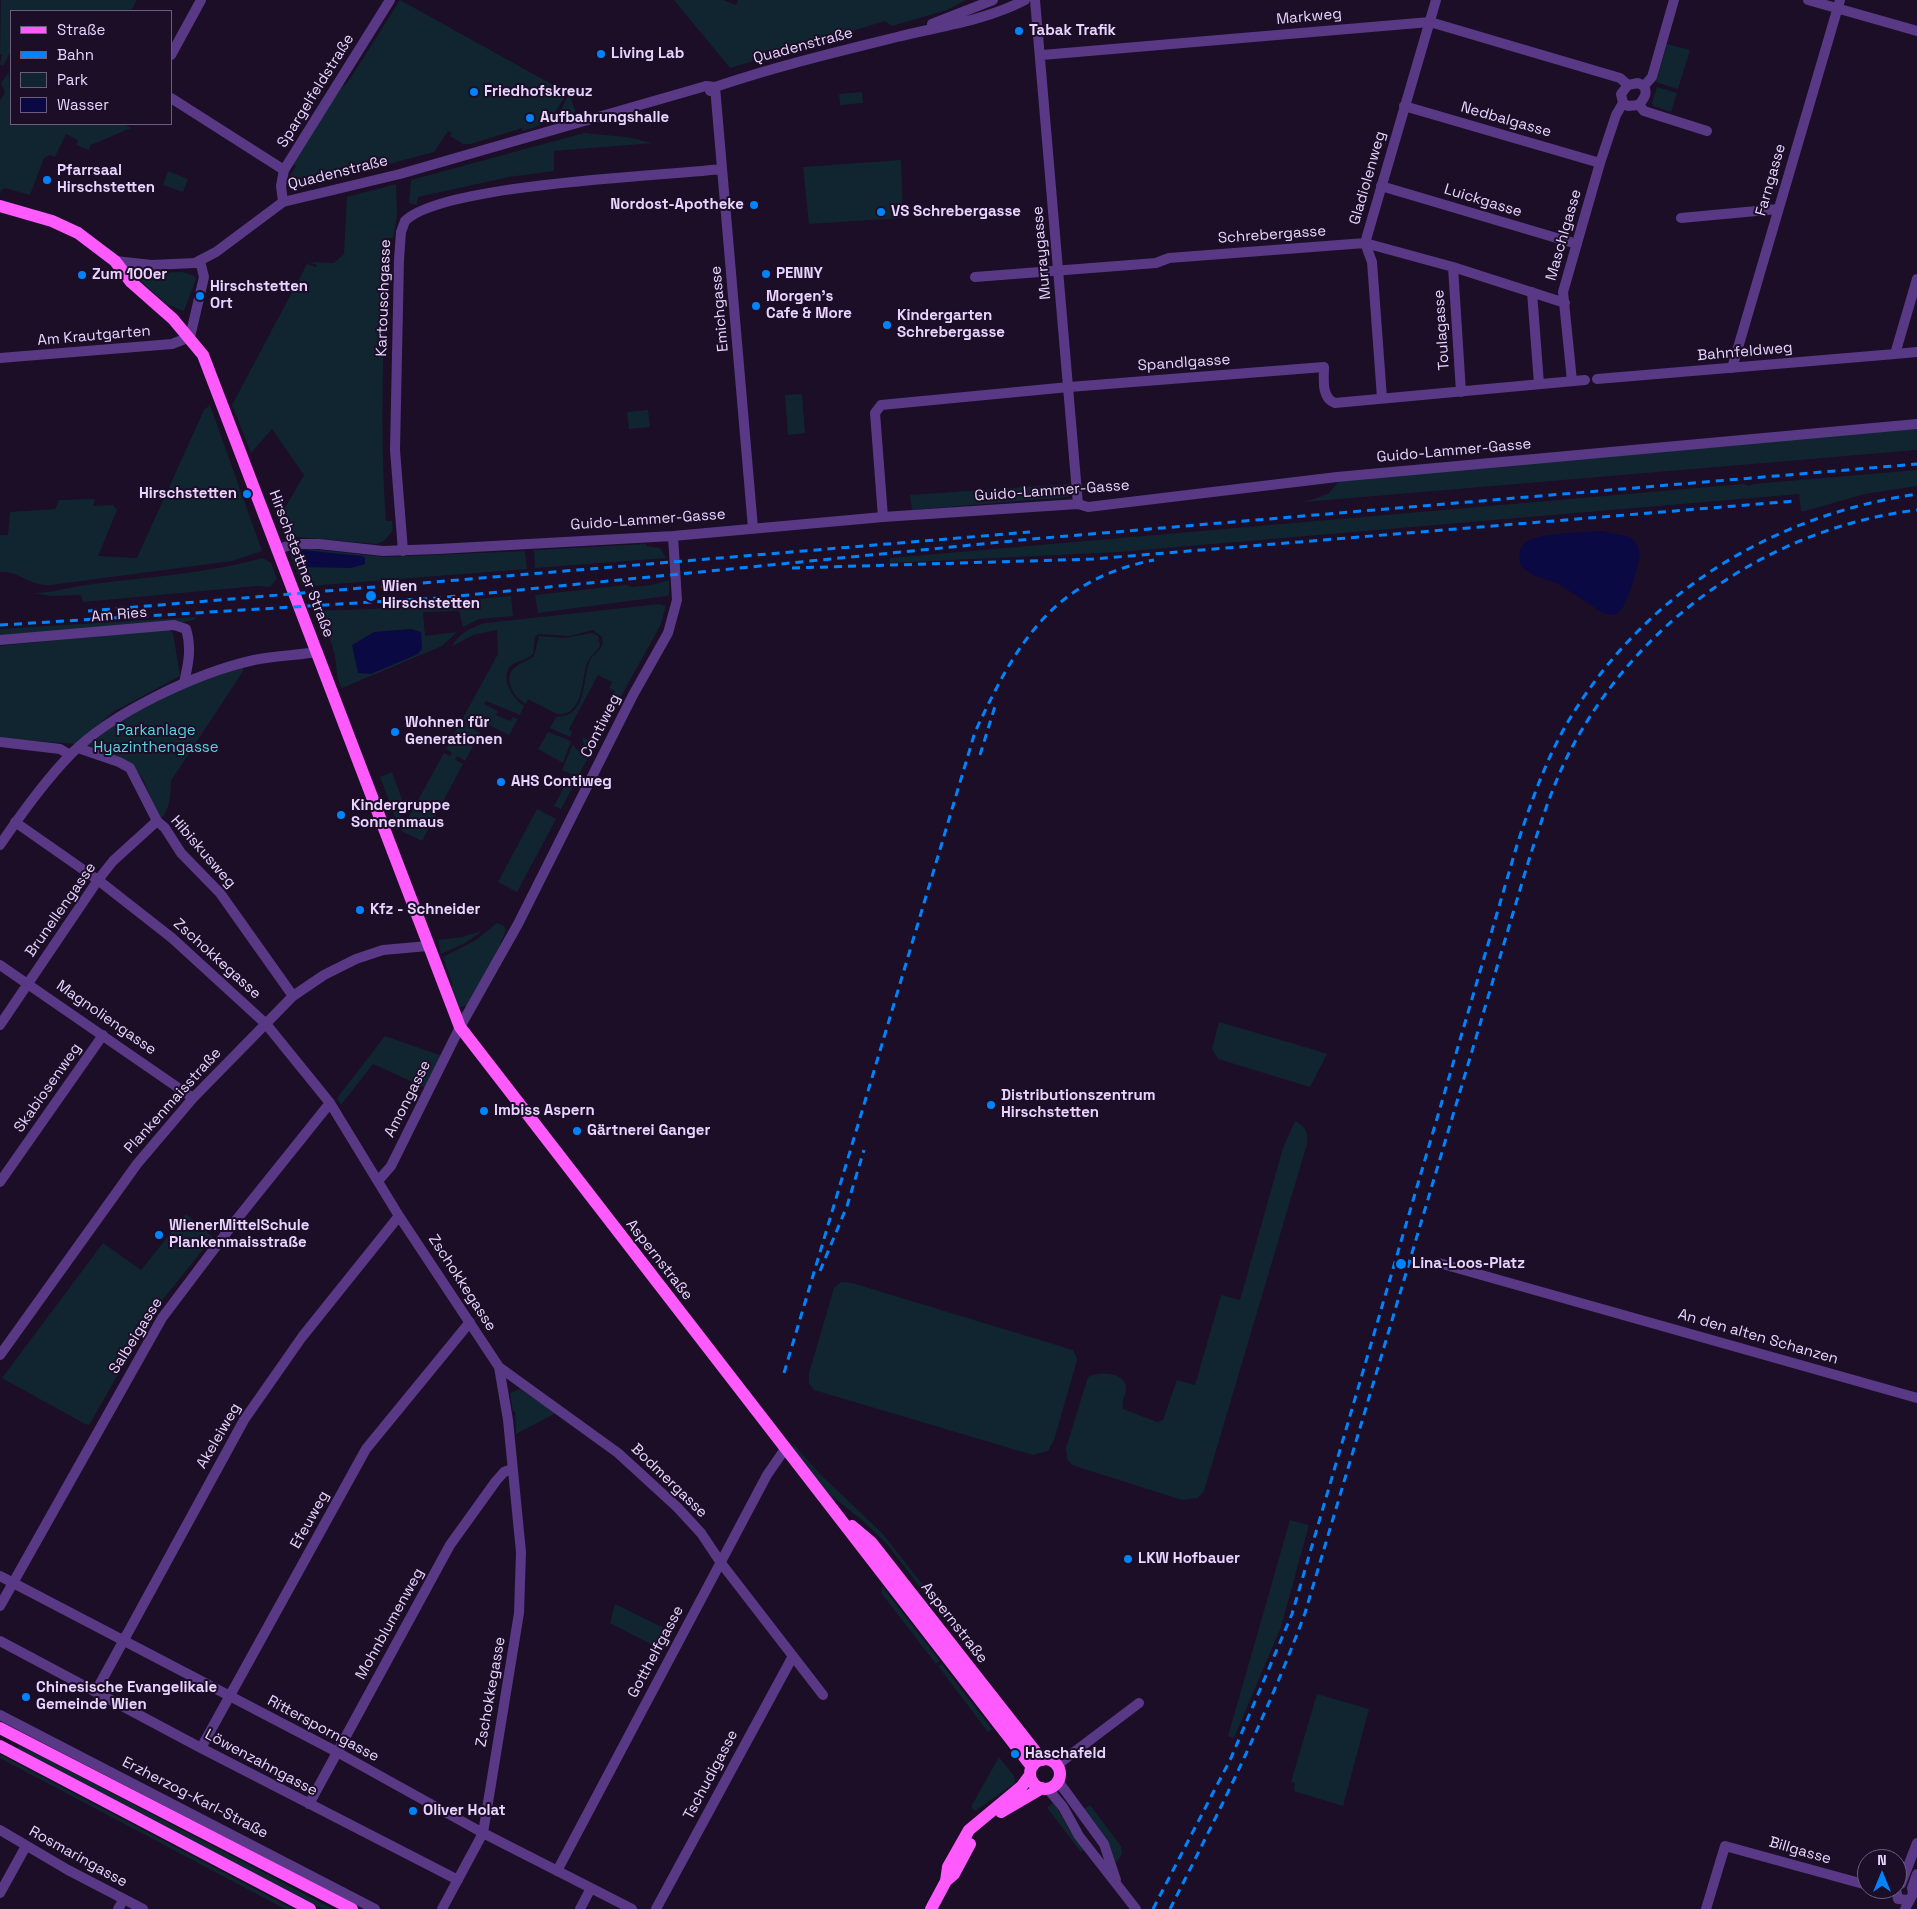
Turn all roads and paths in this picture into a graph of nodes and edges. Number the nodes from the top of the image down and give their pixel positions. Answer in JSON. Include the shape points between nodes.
{"nodes":[{"id":1,"x":201,"y":0,"type":"edge"},
{"id":2,"x":390,"y":0,"type":"edge"},
{"id":3,"x":993,"y":0,"type":"edge"},
{"id":4,"x":1025,"y":0,"type":"edge"},
{"id":5,"x":1035,"y":0,"type":"edge"},
{"id":6,"x":1436,"y":0,"type":"edge"},
{"id":7,"x":1808,"y":0,"type":"edge"},
{"id":8,"x":1672,"y":1,"type":"edge"},
{"id":9,"x":1839,"y":4,"type":"edge"},
{"id":10,"x":1430,"y":22,"type":"junction"},
{"id":11,"x":1917,"y":31,"type":"edge"},
{"id":12,"x":898,"y":37,"type":"junction"},
{"id":13,"x":172,"y":53,"type":"edge"},
{"id":14,"x":1042,"y":55,"type":"junction"},
{"id":15,"x":1628,"y":85,"type":"junction"},
{"id":16,"x":1644,"y":86,"type":"junction"},
{"id":17,"x":715,"y":87,"type":"junction"},
{"id":18,"x":172,"y":99,"type":"edge"},
{"id":19,"x":1623,"y":103,"type":"junction"},
{"id":20,"x":1639,"y":105,"type":"junction"},
{"id":21,"x":1404,"y":106,"type":"junction"},
{"id":22,"x":1707,"y":131,"type":"dead end"},
{"id":23,"x":1600,"y":163,"type":"junction"},
{"id":24,"x":722,"y":169,"type":"junction"},
{"id":25,"x":284,"y":170,"type":"junction"},
{"id":26,"x":1381,"y":186,"type":"junction"},
{"id":27,"x":283,"y":202,"type":"junction"},
{"id":28,"x":0,"y":206,"type":"edge"},
{"id":29,"x":1778,"y":209,"type":"junction"},
{"id":30,"x":1681,"y":218,"type":"dead end"},
{"id":31,"x":1365,"y":243,"type":"junction"},
{"id":32,"x":1577,"y":244,"type":"junction"},
{"id":33,"x":115,"y":261,"type":"junction"},
{"id":34,"x":200,"y":261,"type":"junction"},
{"id":35,"x":1453,"y":267,"type":"junction"},
{"id":36,"x":1059,"y":271,"type":"junction"},
{"id":37,"x":975,"y":277,"type":"dead end"},
{"id":38,"x":1917,"y":279,"type":"edge"},
{"id":39,"x":1532,"y":292,"type":"junction"},
{"id":40,"x":1565,"y":303,"type":"junction"},
{"id":41,"x":190,"y":337,"type":"junction"},
{"id":42,"x":1917,"y":352,"type":"edge"},
{"id":43,"x":1896,"y":354,"type":"junction"},
{"id":44,"x":0,"y":358,"type":"edge"},
{"id":45,"x":1732,"y":368,"type":"junction"},
{"id":46,"x":1597,"y":379,"type":"dead end"},
{"id":47,"x":1586,"y":380,"type":"dead end"},
{"id":48,"x":1572,"y":381,"type":"junction"},
{"id":49,"x":1539,"y":384,"type":"junction"},
{"id":50,"x":1068,"y":386,"type":"junction"},
{"id":51,"x":1461,"y":392,"type":"junction"},
{"id":52,"x":1382,"y":398,"type":"junction"},
{"id":53,"x":1917,"y":424,"type":"edge"},
{"id":54,"x":1078,"y":504,"type":"junction"},
{"id":55,"x":883,"y":517,"type":"junction"},
{"id":56,"x":753,"y":528,"type":"junction"},
{"id":57,"x":673,"y":536,"type":"junction"},
{"id":58,"x":278,"y":549,"type":"junction"},
{"id":59,"x":403,"y":551,"type":"junction"},
{"id":60,"x":0,"y":640,"type":"edge"},
{"id":61,"x":318,"y":652,"type":"junction"},
{"id":62,"x":184,"y":684,"type":"junction"},
{"id":63,"x":0,"y":742,"type":"edge"},
{"id":64,"x":74,"y":752,"type":"junction"},
{"id":65,"x":157,"y":821,"type":"junction"},
{"id":66,"x":15,"y":822,"type":"junction"},
{"id":67,"x":0,"y":845,"type":"edge"},
{"id":68,"x":98,"y":880,"type":"junction"},
{"id":69,"x":428,"y":946,"type":"junction"},
{"id":70,"x":0,"y":965,"type":"edge"},
{"id":71,"x":29,"y":983,"type":"junction"},
{"id":72,"x":293,"y":996,"type":"junction"},
{"id":73,"x":266,"y":1024,"type":"junction"},
{"id":74,"x":0,"y":1025,"type":"edge"},
{"id":75,"x":460,"y":1026,"type":"junction"},
{"id":76,"x":103,"y":1034,"type":"junction"},
{"id":77,"x":193,"y":1098,"type":"junction"},
{"id":78,"x":330,"y":1103,"type":"junction"},
{"id":79,"x":378,"y":1181,"type":"junction"},
{"id":80,"x":0,"y":1182,"type":"edge"},
{"id":81,"x":399,"y":1216,"type":"junction"},
{"id":82,"x":1439,"y":1263,"type":"dead end"},
{"id":83,"x":470,"y":1322,"type":"junction"},
{"id":84,"x":0,"y":1355,"type":"edge"},
{"id":85,"x":499,"y":1367,"type":"junction"},
{"id":86,"x":1917,"y":1398,"type":"edge"},
{"id":87,"x":784,"y":1449,"type":"junction"},
{"id":88,"x":512,"y":1469,"type":"junction"},
{"id":89,"x":721,"y":1563,"type":"junction"},
{"id":90,"x":0,"y":1576,"type":"edge"},
{"id":91,"x":13,"y":1582,"type":"junction"},
{"id":92,"x":0,"y":1606,"type":"edge"},
{"id":93,"x":124,"y":1640,"type":"junction"},
{"id":94,"x":0,"y":1641,"type":"edge"},
{"id":95,"x":793,"y":1656,"type":"junction"},
{"id":96,"x":96,"y":1691,"type":"junction"},
{"id":97,"x":824,"y":1695,"type":"dead end"},
{"id":98,"x":229,"y":1696,"type":"junction"},
{"id":99,"x":1139,"y":1703,"type":"dead end"},
{"id":100,"x":0,"y":1715,"type":"edge"},
{"id":101,"x":0,"y":1728,"type":"edge"},
{"id":102,"x":0,"y":1746,"type":"edge"},
{"id":103,"x":201,"y":1748,"type":"junction"},
{"id":104,"x":337,"y":1752,"type":"junction"},
{"id":105,"x":1056,"y":1765,"type":"junction"},
{"id":106,"x":1035,"y":1767,"type":"junction"},
{"id":107,"x":1049,"y":1786,"type":"junction"},
{"id":108,"x":309,"y":1804,"type":"junction"},
{"id":109,"x":0,"y":1830,"type":"edge"},
{"id":110,"x":483,"y":1833,"type":"junction"},
{"id":111,"x":1917,"y":1843,"type":"edge"},
{"id":112,"x":26,"y":1846,"type":"junction"},
{"id":113,"x":557,"y":1871,"type":"junction"},
{"id":114,"x":1917,"y":1874,"type":"edge"},
{"id":115,"x":1907,"y":1879,"type":"edge"},
{"id":116,"x":458,"y":1880,"type":"junction"},
{"id":117,"x":946,"y":1881,"type":"junction"},
{"id":118,"x":1857,"y":1882,"type":"edge"},
{"id":119,"x":1117,"y":1883,"type":"junction"},
{"id":120,"x":591,"y":1888,"type":"junction"},
{"id":121,"x":1907,"y":1888,"type":"edge"},
{"id":122,"x":0,"y":1893,"type":"edge"},
{"id":123,"x":124,"y":1899,"type":"junction"},
{"id":124,"x":118,"y":1909,"type":"edge"},
{"id":125,"x":143,"y":1909,"type":"edge"},
{"id":126,"x":310,"y":1909,"type":"edge"},
{"id":127,"x":352,"y":1909,"type":"edge"},
{"id":128,"x":374,"y":1909,"type":"edge"},
{"id":129,"x":442,"y":1909,"type":"edge"},
{"id":130,"x":580,"y":1909,"type":"edge"},
{"id":131,"x":632,"y":1909,"type":"edge"},
{"id":132,"x":656,"y":1909,"type":"edge"},
{"id":133,"x":930,"y":1909,"type":"edge"},
{"id":134,"x":1136,"y":1909,"type":"edge"},
{"id":135,"x":1706,"y":1909,"type":"edge"}],
"edges":[{"from":1,"to":13,"type":"street"},
{"from":2,"to":25,"type":"street","name":"Spargelfeldstraße"},
{"from":3,"to":12,"type":"street","name":"Quadenstraße"},
{"from":4,"to":12,"type":"street","name":"Quadenstraße","via":[[1005,10],[959,24]]},
{"from":5,"to":14,"type":"street","name":"Murraygasse"},
{"from":6,"to":10,"type":"street","name":"Gladiolenweg"},
{"from":7,"to":9,"type":"street"},
{"from":8,"to":16,"type":"street","via":[[1652,78]]},
{"from":9,"to":11,"type":"street"},
{"from":9,"to":29,"type":"street","name":"Farngasse"},
{"from":10,"to":14,"type":"street","name":"Markweg"},
{"from":10,"to":15,"type":"street","name":"Markweg","via":[[1620,78]]},
{"from":10,"to":21,"type":"street","name":"Gladiolenweg"},
{"from":12,"to":17,"type":"street","name":"Quadenstraße"},
{"from":14,"to":36,"type":"street","name":"Murraygasse"},
{"from":15,"to":16,"type":"street","via":[[1638,83]]},
{"from":15,"to":19,"type":"street","via":[[1621,94]]},
{"from":16,"to":20,"type":"street","via":[[1645,97]]},
{"from":17,"to":24,"type":"street","name":"Emichgasse"},
{"from":17,"to":27,"type":"street","name":"Quadenstraße","via":[[697,89],[392,176]]},
{"from":18,"to":25,"type":"street"},
{"from":19,"to":20,"type":"street"},
{"from":19,"to":23,"type":"street","name":"Maschlgasse"},
{"from":20,"to":22,"type":"street","via":[[1644,111]]},
{"from":21,"to":23,"type":"street","name":"Nedbalgasse"},
{"from":21,"to":26,"type":"street","name":"Gladiolenweg"},
{"from":23,"to":32,"type":"street","name":"Maschlgasse"},
{"from":24,"to":56,"type":"street","name":"Emichgasse"},
{"from":24,"to":59,"type":"street","name":"Kartouschgasse","via":[[495,193],[424,210],[405,221],[400,251],[395,450]]},
{"from":25,"to":27,"type":"street","name":"Spargelfeldstraße"},
{"from":26,"to":31,"type":"street","name":"Gladiolenweg"},
{"from":26,"to":32,"type":"street","name":"Luickgasse"},
{"from":27,"to":34,"type":"street","name":"Quadenstraße"},
{"from":28,"to":33,"type":"main road","name":"Hirschstettner Straße","via":[[70,229]]},
{"from":29,"to":30,"type":"street"},
{"from":29,"to":45,"type":"street","name":"Farngasse"},
{"from":31,"to":35,"type":"street","name":"Schrebergasse"},
{"from":31,"to":36,"type":"street","name":"Schrebergasse","via":[[1169,258],[1156,263]]},
{"from":31,"to":52,"type":"street","name":"Gladiolenweg","via":[[1372,262]]},
{"from":32,"to":40,"type":"street","name":"Maschlgasse","via":[[1563,292]]},
{"from":33,"to":34,"type":"street","name":"Quadenstraße","via":[[152,266]]},
{"from":33,"to":41,"type":"main road","name":"Hirschstettner Straße","via":[[131,282]]},
{"from":34,"to":41,"type":"street","via":[[204,277]]},
{"from":35,"to":39,"type":"street","name":"Schrebergasse"},
{"from":35,"to":51,"type":"street","name":"Toulagasse"},
{"from":36,"to":37,"type":"street","name":"Schrebergasse"},
{"from":36,"to":50,"type":"street","name":"Murraygasse"},
{"from":38,"to":43,"type":"street"},
{"from":39,"to":40,"type":"street","name":"Schrebergasse"},
{"from":39,"to":49,"type":"street"},
{"from":40,"to":48,"type":"street","name":"Maschlgasse"},
{"from":41,"to":44,"type":"street","name":"Am Krautgarten","via":[[172,344]]},
{"from":41,"to":58,"type":"main road","name":"Hirschstettner Straße","via":[[203,355]]},
{"from":42,"to":43,"type":"street","name":"Bahnfeldweg"},
{"from":43,"to":45,"type":"street","name":"Bahnfeldweg"},
{"from":45,"to":46,"type":"street","name":"Bahnfeldweg"},
{"from":47,"to":48,"type":"street"},
{"from":48,"to":49,"type":"street","name":"Spandlgasse"},
{"from":49,"to":51,"type":"street","name":"Spandlgasse"},
{"from":50,"to":52,"type":"street","name":"Spandlgasse","via":[[1324,367],[1326,395],[1330,401]]},
{"from":50,"to":54,"type":"street","name":"Murraygasse"},
{"from":50,"to":55,"type":"street","name":"Spandlgasse","via":[[881,405],[875,413]]},
{"from":51,"to":52,"type":"street","name":"Spandlgasse"},
{"from":53,"to":54,"type":"street","name":"Guido-Lammer-Gasse","via":[[1337,477],[1088,507]]},
{"from":54,"to":55,"type":"street","name":"Guido-Lammer-Gasse"},
{"from":55,"to":56,"type":"street","name":"Guido-Lammer-Gasse"},
{"from":56,"to":57,"type":"street","name":"Guido-Lammer-Gasse"},
{"from":57,"to":59,"type":"street","name":"Guido-Lammer-Gasse"},
{"from":57,"to":75,"type":"street","name":"Contiweg","via":[[677,596],[672,624],[518,924]]},
{"from":58,"to":59,"type":"street","name":"Guido-Lammer-Gasse","via":[[294,544],[319,544]]},
{"from":58,"to":61,"type":"main road","name":"Hirschstettner Straße"},
{"from":60,"to":62,"type":"street","name":"Am Ries","via":[[174,625],[186,629],[189,641]]},
{"from":61,"to":62,"type":"street","via":[[253,660]]},
{"from":61,"to":69,"type":"main road","name":"Hirschstettner Straße"},
{"from":62,"to":64,"type":"street","via":[[116,718]]},
{"from":63,"to":64,"type":"street","name":"Hibiskusweg"},
{"from":64,"to":65,"type":"street","name":"Hibiskusweg","via":[[119,762],[130,768]]},
{"from":64,"to":66,"type":"street"},
{"from":65,"to":68,"type":"street","name":"Brunellengasse","via":[[113,861]]},
{"from":65,"to":72,"type":"street","name":"Hibiskusweg","via":[[181,853],[220,892]]},
{"from":66,"to":67,"type":"street"},
{"from":66,"to":68,"type":"street","name":"Zschokkegasse"},
{"from":68,"to":71,"type":"street","name":"Brunellengasse"},
{"from":68,"to":73,"type":"street","name":"Zschokkegasse","via":[[192,955]]},
{"from":69,"to":72,"type":"street","name":"Plankenmaisstraße","via":[[383,950],[356,959]]},
{"from":69,"to":75,"type":"main road","name":"Hirschstettner Straße"},
{"from":70,"to":71,"type":"street","name":"Magnoliengasse"},
{"from":71,"to":74,"type":"street","name":"Brunellengasse"},
{"from":71,"to":76,"type":"street","name":"Magnoliengasse"},
{"from":72,"to":73,"type":"street","name":"Plankenmaisstraße"},
{"from":73,"to":77,"type":"street","name":"Plankenmaisstraße"},
{"from":73,"to":78,"type":"street","name":"Zschokkegasse"},
{"from":75,"to":79,"type":"street","name":"Amongasse","via":[[391,1166]]},
{"from":75,"to":87,"type":"main road","name":"Aspernstraße"},
{"from":76,"to":77,"type":"street","name":"Magnoliengasse"},
{"from":76,"to":80,"type":"street","name":"Skabiosenweg"},
{"from":77,"to":84,"type":"street","name":"Plankenmaisstraße","via":[[137,1164]]},
{"from":78,"to":79,"type":"street","name":"Zschokkegasse"},
{"from":78,"to":91,"type":"street","name":"Salbeigasse","via":[[162,1318]]},
{"from":79,"to":81,"type":"street","name":"Zschokkegasse"},
{"from":81,"to":83,"type":"street","name":"Zschokkegasse"},
{"from":81,"to":93,"type":"street","name":"Akeleiweg","via":[[302,1337],[244,1420]]},
{"from":82,"to":86,"type":"street","name":"An den alten Schanzen"},
{"from":83,"to":85,"type":"street","name":"Zschokkegasse"},
{"from":83,"to":98,"type":"street","name":"Efeuweg","via":[[366,1449]]},
{"from":85,"to":88,"type":"street","name":"Zschokkegasse"},
{"from":85,"to":89,"type":"street","name":"Bodmergasse","via":[[618,1453],[677,1507],[701,1533]]},
{"from":87,"to":89,"type":"street","name":"Gotthelfgasse"},
{"from":87,"to":106,"type":"main road","name":"Aspernstraße"},
{"from":88,"to":104,"type":"street","name":"Mohnblumenweg","via":[[496,1481],[450,1545]]},
{"from":88,"to":110,"type":"street","name":"Zschokkegasse","via":[[521,1552],[519,1613]]},
{"from":89,"to":95,"type":"street","name":"Bodmergasse"},
{"from":89,"to":113,"type":"street","name":"Gotthelfgasse"},
{"from":90,"to":91,"type":"street","name":"Rittersporngasse"},
{"from":91,"to":92,"type":"street","name":"Salbeigasse"},
{"from":91,"to":93,"type":"street","name":"Rittersporngasse"},
{"from":93,"to":96,"type":"street","name":"Akeleiweg"},
{"from":93,"to":98,"type":"street","name":"Rittersporngasse"},
{"from":94,"to":96,"type":"street","name":"Löwenzahngasse"},
{"from":95,"to":97,"type":"street","name":"Bodmergasse"},
{"from":95,"to":132,"type":"street","name":"Tschudigasse"},
{"from":96,"to":103,"type":"street","name":"Löwenzahngasse"},
{"from":98,"to":103,"type":"street","name":"Efeuweg"},
{"from":98,"to":104,"type":"street","name":"Rittersporngasse"},
{"from":99,"to":105,"type":"street"},
{"from":100,"to":128,"type":"street","name":"Erzherzog-Karl-Straße"},
{"from":101,"to":127,"type":"main road","name":"Erzherzog-Karl-Straße"},
{"from":102,"to":126,"type":"main road"},
{"from":103,"to":108,"type":"street","name":"Löwenzahngasse"},
{"from":104,"to":108,"type":"street","name":"Mohnblumenweg"},
{"from":104,"to":110,"type":"street","name":"Rittersporngasse"},
{"from":105,"to":106,"type":"main road","via":[[1050,1760]]},
{"from":105,"to":107,"type":"main road","name":"Aspernstraße","via":[[1060,1773]]},
{"from":106,"to":107,"type":"main road","name":"Aspernstraße","via":[[1034,1784]]},
{"from":106,"to":117,"type":"main road","via":[[1022,1786],[968,1830],[948,1867]]},
{"from":107,"to":117,"type":"main road","via":[[1008,1807],[982,1826],[954,1874]]},
{"from":107,"to":119,"type":"street","name":"Aspernstraße","via":[[1080,1836]]},
{"from":107,"to":119,"type":"street","name":"Aspernstraße","via":[[1104,1844]]},
{"from":108,"to":116,"type":"street","name":"Löwenzahngasse"},
{"from":109,"to":112,"type":"street","name":"Rosmaringasse"},
{"from":110,"to":113,"type":"street","name":"Rittersporngasse"},
{"from":110,"to":116,"type":"street","name":"Zschokkegasse"},
{"from":111,"to":115,"type":"street"},
{"from":112,"to":122,"type":"street"},
{"from":112,"to":123,"type":"street","name":"Rosmaringasse"},
{"from":113,"to":120,"type":"street","name":"Rittersporngasse"},
{"from":114,"to":121,"type":"street"},
{"from":116,"to":129,"type":"street","name":"Zschokkegasse"},
{"from":117,"to":133,"type":"main road"},
{"from":118,"to":135,"type":"street","name":"Billgasse","via":[[1725,1846]]},
{"from":119,"to":134,"type":"street","name":"Aspernstraße"},
{"from":120,"to":130,"type":"street"},
{"from":120,"to":131,"type":"street","name":"Rittersporngasse"},
{"from":123,"to":124,"type":"street"},
{"from":123,"to":125,"type":"street","name":"Rosmaringasse"}]}
